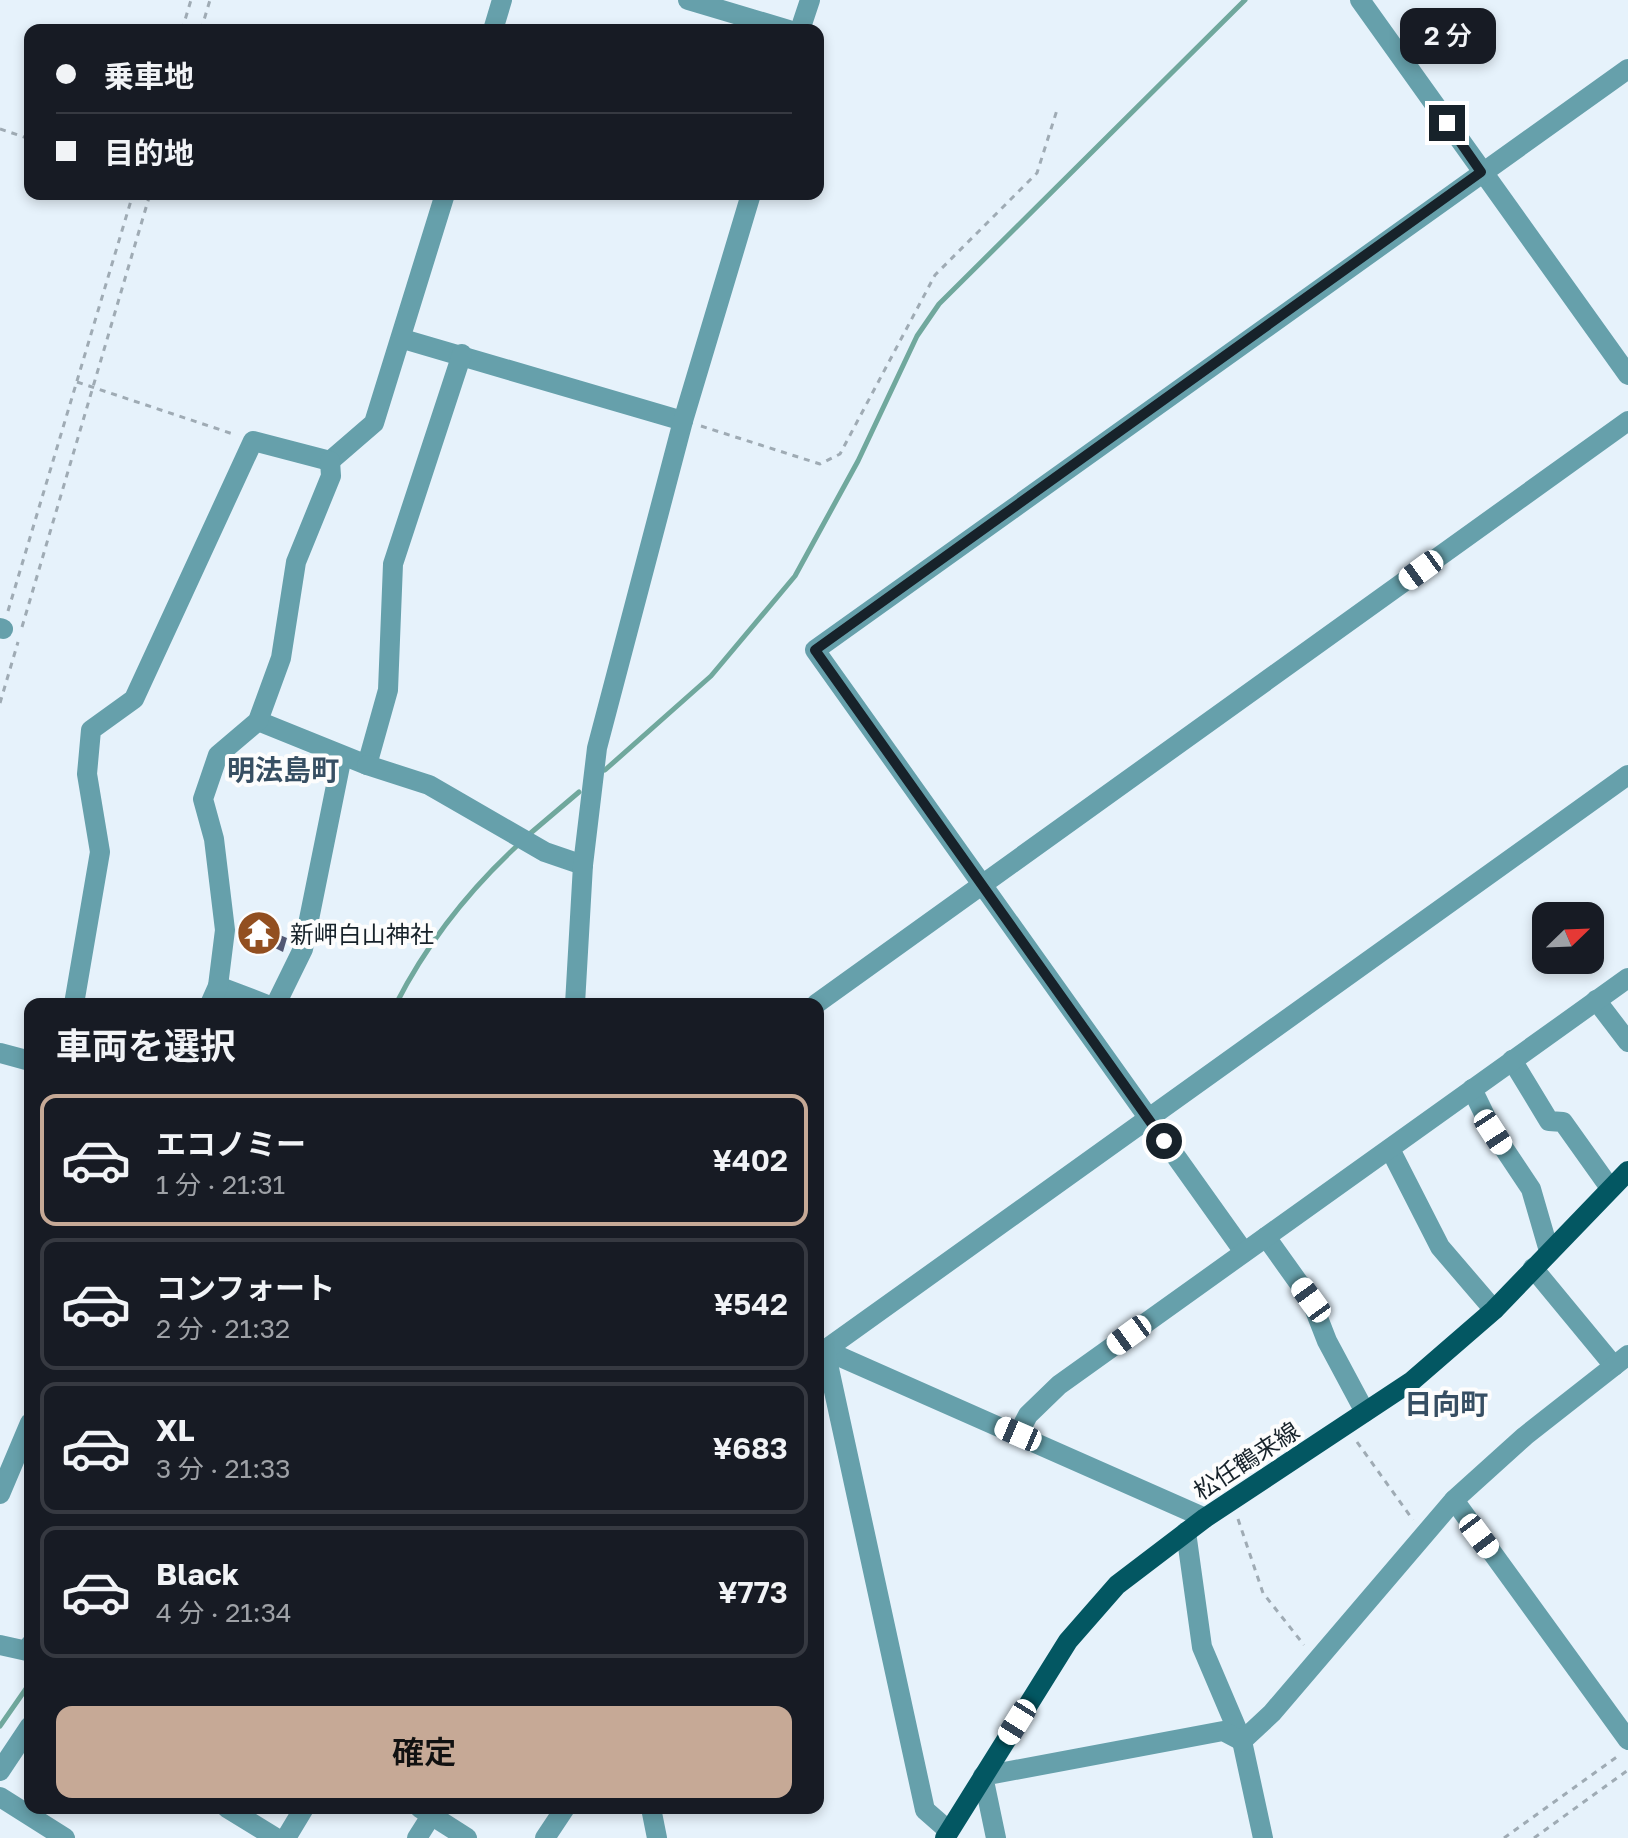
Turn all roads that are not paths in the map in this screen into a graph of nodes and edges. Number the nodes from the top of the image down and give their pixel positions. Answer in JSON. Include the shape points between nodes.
{"nodes":[{"id":1,"x":502,"y":0,"type":"edge"},
{"id":2,"x":688,"y":0,"type":"edge"},
{"id":3,"x":810,"y":0,"type":"edge"},
{"id":4,"x":1360,"y":0,"type":"edge"},
{"id":5,"x":495,"y":24,"type":"edge"},
{"id":6,"x":769,"y":24,"type":"edge"},
{"id":7,"x":802,"y":24,"type":"edge"},
{"id":8,"x":1628,"y":69,"type":"edge"},
{"id":9,"x":1481,"y":172,"type":"junction"},
{"id":10,"x":443,"y":200,"type":"edge"},
{"id":11,"x":749,"y":200,"type":"edge"},
{"id":12,"x":403,"y":339,"type":"junction"},
{"id":13,"x":462,"y":354,"type":"junction"},
{"id":14,"x":1628,"y":375,"type":"edge"},
{"id":15,"x":683,"y":421,"type":"junction"},
{"id":16,"x":1628,"y":421,"type":"edge"},
{"id":17,"x":330,"y":461,"type":"junction"},
{"id":18,"x":258,"y":721,"type":"junction"},
{"id":19,"x":342,"y":756,"type":"junction"},
{"id":20,"x":367,"y":765,"type":"junction"},
{"id":21,"x":1628,"y":775,"type":"edge"},
{"id":22,"x":583,"y":865,"type":"junction"},
{"id":23,"x":982,"y":887,"type":"junction"},
{"id":24,"x":1628,"y":978,"type":"edge"},
{"id":25,"x":214,"y":995,"type":"edge"},
{"id":26,"x":75,"y":998,"type":"edge"},
{"id":27,"x":279,"y":998,"type":"edge"},
{"id":28,"x":575,"y":998,"type":"edge"},
{"id":29,"x":824,"y":998,"type":"edge"},
{"id":30,"x":1596,"y":1000,"type":"junction"},
{"id":31,"x":1628,"y":1042,"type":"edge"},
{"id":32,"x":0,"y":1053,"type":"edge"},
{"id":33,"x":24,"y":1059,"type":"edge"},
{"id":34,"x":1512,"y":1060,"type":"junction"},
{"id":35,"x":1472,"y":1089,"type":"junction"},
{"id":36,"x":1148,"y":1118,"type":"junction"},
{"id":37,"x":1390,"y":1149,"type":"junction"},
{"id":38,"x":1628,"y":1171,"type":"edge"},
{"id":39,"x":1610,"y":1188,"type":"junction"},
{"id":40,"x":1266,"y":1237,"type":"junction"},
{"id":41,"x":1549,"y":1251,"type":"junction"},
{"id":42,"x":1244,"y":1252,"type":"junction"},
{"id":43,"x":1533,"y":1268,"type":"junction"},
{"id":44,"x":1494,"y":1310,"type":"junction"},
{"id":45,"x":824,"y":1347,"type":"edge"},
{"id":46,"x":824,"y":1349,"type":"edge"},
{"id":47,"x":824,"y":1357,"type":"edge"},
{"id":48,"x":1621,"y":1360,"type":"edge"},
{"id":49,"x":1365,"y":1412,"type":"junction"},
{"id":50,"x":1018,"y":1434,"type":"junction"},
{"id":51,"x":24,"y":1455,"type":"edge"},
{"id":52,"x":0,"y":1494,"type":"edge"},
{"id":53,"x":1454,"y":1500,"type":"junction"},
{"id":54,"x":1205,"y":1518,"type":"junction"},
{"id":55,"x":1186,"y":1532,"type":"junction"},
{"id":56,"x":0,"y":1645,"type":"edge"},
{"id":57,"x":24,"y":1650,"type":"edge"},
{"id":58,"x":24,"y":1735,"type":"edge"},
{"id":59,"x":1628,"y":1740,"type":"edge"},
{"id":60,"x":1242,"y":1741,"type":"junction"},
{"id":61,"x":0,"y":1771,"type":"edge"},
{"id":62,"x":983,"y":1776,"type":"junction"},
{"id":63,"x":0,"y":1797,"type":"edge"},
{"id":64,"x":24,"y":1812,"type":"edge"},
{"id":65,"x":27,"y":1814,"type":"edge"},
{"id":66,"x":237,"y":1814,"type":"edge"},
{"id":67,"x":300,"y":1814,"type":"edge"},
{"id":68,"x":428,"y":1814,"type":"edge"},
{"id":69,"x":433,"y":1814,"type":"edge"},
{"id":70,"x":561,"y":1814,"type":"edge"},
{"id":71,"x":652,"y":1814,"type":"edge"},
{"id":72,"x":947,"y":1835,"type":"edge"},
{"id":73,"x":65,"y":1838,"type":"edge"},
{"id":74,"x":276,"y":1838,"type":"edge"},
{"id":75,"x":286,"y":1838,"type":"edge"},
{"id":76,"x":417,"y":1838,"type":"edge"},
{"id":77,"x":467,"y":1838,"type":"edge"},
{"id":78,"x":545,"y":1838,"type":"edge"},
{"id":79,"x":657,"y":1838,"type":"edge"},
{"id":80,"x":996,"y":1838,"type":"edge"},
{"id":81,"x":1263,"y":1838,"type":"edge"}],
"edges":[{"from":1,"to":5,"type":"street"},
{"from":2,"to":6,"type":"street"},
{"from":3,"to":7,"type":"street"},
{"from":4,"to":9,"type":"street"},
{"from":8,"to":9,"type":"street"},
{"from":9,"to":14,"type":"street"},
{"from":9,"to":23,"type":"street","via":[[815,650]]},
{"from":10,"to":12,"type":"street"},
{"from":11,"to":15,"type":"street"},
{"from":12,"to":13,"type":"street"},
{"from":12,"to":17,"type":"street","via":[[374,423]]},
{"from":13,"to":15,"type":"street"},
{"from":13,"to":20,"type":"street","via":[[393,564],[388,690]]},
{"from":15,"to":22,"type":"street","via":[[597,748]]},
{"from":16,"to":23,"type":"street"},
{"from":17,"to":18,"type":"street","via":[[331,476],[296,562],[281,658]]},
{"from":17,"to":26,"type":"street","via":[[253,441],[134,699],[91,730],[87,774],[100,852]]},
{"from":18,"to":19,"type":"street"},
{"from":18,"to":25,"type":"street","via":[[218,755],[203,799],[214,839],[225,930]]},
{"from":19,"to":20,"type":"street"},
{"from":19,"to":27,"type":"street","via":[[303,949]]},
{"from":20,"to":22,"type":"street","via":[[429,785],[532,844]]},
{"from":21,"to":36,"type":"street"},
{"from":22,"to":28,"type":"street"},
{"from":23,"to":29,"type":"street"},
{"from":23,"to":36,"type":"street"},
{"from":24,"to":30,"type":"street"},
{"from":30,"to":31,"type":"street"},
{"from":30,"to":34,"type":"street"},
{"from":32,"to":33,"type":"street"},
{"from":34,"to":35,"type":"street"},
{"from":34,"to":39,"type":"street","via":[[1549,1121],[1563,1122],[1573,1131]]},
{"from":35,"to":37,"type":"street"},
{"from":35,"to":41,"type":"street","via":[[1531,1189]]},
{"from":36,"to":42,"type":"street"},
{"from":36,"to":45,"type":"street"},
{"from":37,"to":40,"type":"street"},
{"from":37,"to":44,"type":"street","via":[[1440,1247]]},
{"from":38,"to":39,"type":"main road","name":"松任鶴来線"},
{"from":39,"to":41,"type":"main road","name":"松任鶴来線"},
{"from":40,"to":42,"type":"street"},
{"from":40,"to":49,"type":"street","via":[[1311,1300]]},
{"from":41,"to":43,"type":"main road","name":"松任鶴来線"},
{"from":42,"to":50,"type":"street","via":[[1059,1385],[1028,1415]]},
{"from":43,"to":44,"type":"main road","name":"松任鶴来線"},
{"from":43,"to":48,"type":"street"},
{"from":44,"to":49,"type":"main road","name":"松任鶴来線","via":[[1412,1381]]},
{"from":46,"to":50,"type":"street"},
{"from":47,"to":72,"type":"street","via":[[925,1810]]},
{"from":48,"to":53,"type":"street"},
{"from":49,"to":54,"type":"main road","name":"松任鶴来線"},
{"from":50,"to":54,"type":"street"},
{"from":51,"to":52,"type":"street"},
{"from":53,"to":59,"type":"street"},
{"from":53,"to":60,"type":"street","via":[[1267,1720]]},
{"from":54,"to":55,"type":"main road","name":"松任鶴来線"},
{"from":55,"to":60,"type":"street","via":[[1202,1647]]},
{"from":55,"to":62,"type":"main road","name":"松任鶴来線","via":[[1117,1585],[1068,1641]]},
{"from":56,"to":57,"type":"street"},
{"from":58,"to":61,"type":"street"},
{"from":60,"to":62,"type":"street","via":[[1223,1731]]},
{"from":60,"to":81,"type":"street"},
{"from":62,"to":72,"type":"main road","name":"松任鶴来線"},
{"from":62,"to":80,"type":"street"},
{"from":63,"to":64,"type":"street"},
{"from":65,"to":73,"type":"street"},
{"from":66,"to":74,"type":"street"},
{"from":67,"to":75,"type":"street"},
{"from":68,"to":76,"type":"street"},
{"from":69,"to":77,"type":"street"},
{"from":70,"to":78,"type":"street"},
{"from":71,"to":79,"type":"street"}]}
